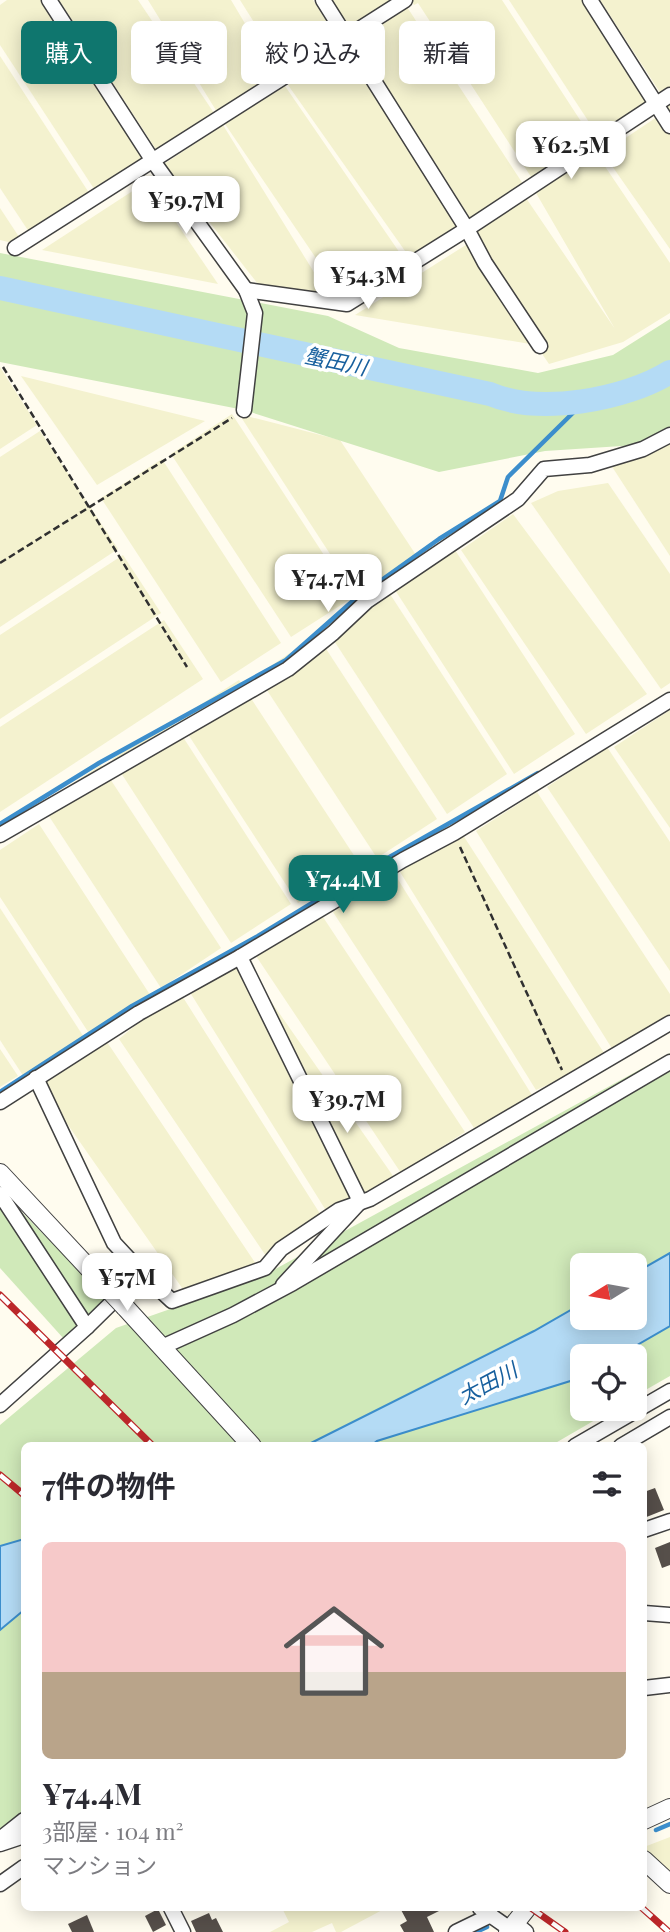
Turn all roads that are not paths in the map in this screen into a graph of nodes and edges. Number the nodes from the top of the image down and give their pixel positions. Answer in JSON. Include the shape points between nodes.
{"nodes":[{"id":1,"x":49,"y":0,"type":"edge"},
{"id":2,"x":323,"y":0,"type":"edge"},
{"id":3,"x":405,"y":0,"type":"edge"},
{"id":4,"x":590,"y":0,"type":"edge"},
{"id":5,"x":337,"y":21,"type":"edge"},
{"id":6,"x":373,"y":21,"type":"edge"},
{"id":7,"x":274,"y":84,"type":"edge"},
{"id":8,"x":377,"y":84,"type":"edge"},
{"id":9,"x":670,"y":95,"type":"edge"},
{"id":10,"x":656,"y":104,"type":"junction"},
{"id":11,"x":670,"y":126,"type":"edge"},
{"id":12,"x":153,"y":161,"type":"junction"},
{"id":13,"x":467,"y":229,"type":"junction"},
{"id":14,"x":15,"y":248,"type":"dead end"},
{"id":15,"x":246,"y":290,"type":"junction"},
{"id":16,"x":540,"y":346,"type":"dead end"},
{"id":17,"x":244,"y":410,"type":"road end"},
{"id":18,"x":670,"y":435,"type":"edge"},
{"id":19,"x":670,"y":700,"type":"edge"},
{"id":20,"x":0,"y":835,"type":"edge"},
{"id":21,"x":240,"y":957,"type":"junction"},
{"id":22,"x":670,"y":1023,"type":"edge"},
{"id":23,"x":670,"y":1062,"type":"edge"},
{"id":24,"x":36,"y":1078,"type":"junction"},
{"id":25,"x":0,"y":1102,"type":"edge"},
{"id":26,"x":0,"y":1173,"type":"edge"},
{"id":27,"x":0,"y":1194,"type":"edge"},
{"id":28,"x":359,"y":1203,"type":"junction"},
{"id":29,"x":142,"y":1273,"type":"junction"},
{"id":30,"x":278,"y":1291,"type":"junction"},
{"id":31,"x":87,"y":1327,"type":"junction"},
{"id":32,"x":164,"y":1348,"type":"junction"},
{"id":33,"x":670,"y":1391,"type":"edge"},
{"id":34,"x":0,"y":1405,"type":"edge"},
{"id":35,"x":670,"y":1417,"type":"edge"},
{"id":36,"x":248,"y":1442,"type":"edge"},
{"id":37,"x":582,"y":1442,"type":"edge"},
{"id":38,"x":628,"y":1442,"type":"edge"},
{"id":39,"x":670,"y":1521,"type":"edge"},
{"id":40,"x":647,"y":1529,"type":"edge"},
{"id":41,"x":647,"y":1613,"type":"edge"},
{"id":42,"x":670,"y":1615,"type":"edge"},
{"id":43,"x":670,"y":1685,"type":"edge"},
{"id":44,"x":647,"y":1688,"type":"edge"},
{"id":45,"x":670,"y":1808,"type":"edge"},
{"id":46,"x":647,"y":1819,"type":"edge"},
{"id":47,"x":21,"y":1823,"type":"edge"},
{"id":48,"x":21,"y":1837,"type":"edge"},
{"id":49,"x":0,"y":1842,"type":"edge"},
{"id":50,"x":647,"y":1863,"type":"edge"},
{"id":51,"x":21,"y":1869,"type":"edge"},
{"id":52,"x":0,"y":1884,"type":"edge"},
{"id":53,"x":670,"y":1884,"type":"edge"},
{"id":54,"x":172,"y":1911,"type":"edge"},
{"id":55,"x":485,"y":1911,"type":"edge"},
{"id":56,"x":525,"y":1911,"type":"edge"},
{"id":57,"x":515,"y":1929,"type":"edge"},
{"id":58,"x":183,"y":1932,"type":"edge"},
{"id":59,"x":456,"y":1932,"type":"edge"}],
"edges":[{"from":1,"to":12,"type":"street"},
{"from":2,"to":5,"type":"street"},
{"from":3,"to":6,"type":"street"},
{"from":4,"to":10,"type":"street"},
{"from":7,"to":12,"type":"street"},
{"from":8,"to":13,"type":"street"},
{"from":9,"to":10,"type":"street"},
{"from":10,"to":11,"type":"street"},
{"from":10,"to":13,"type":"street"},
{"from":12,"to":14,"type":"street"},
{"from":12,"to":15,"type":"street"},
{"from":13,"to":15,"type":"street","via":[[347,304]]},
{"from":13,"to":16,"type":"street"},
{"from":15,"to":17,"type":"street","via":[[255,313]]},
{"from":18,"to":20,"type":"street","via":[[643,449],[590,465],[544,468],[518,499],[367,601],[288,669]]},
{"from":19,"to":21,"type":"street"},
{"from":21,"to":24,"type":"street"},
{"from":21,"to":28,"type":"street"},
{"from":22,"to":28,"type":"street"},
{"from":23,"to":30,"type":"street"},
{"from":24,"to":25,"type":"street"},
{"from":24,"to":29,"type":"street","via":[[114,1243]]},
{"from":26,"to":32,"type":"street","bridge":true},
{"from":27,"to":31,"type":"street"},
{"from":28,"to":29,"type":"street","via":[[339,1210],[281,1249],[265,1268],[172,1301]]},
{"from":28,"to":30,"type":"street"},
{"from":29,"to":31,"type":"street"},
{"from":30,"to":32,"type":"street"},
{"from":31,"to":34,"type":"street"},
{"from":32,"to":36,"type":"street"},
{"from":33,"to":37,"type":"street"},
{"from":35,"to":38,"type":"street"},
{"from":39,"to":40,"type":"street"},
{"from":41,"to":42,"type":"street"},
{"from":43,"to":44,"type":"street"},
{"from":45,"to":46,"type":"street"},
{"from":47,"to":49,"type":"street"},
{"from":48,"to":49,"type":"street"},
{"from":50,"to":53,"type":"street"},
{"from":51,"to":52,"type":"street"},
{"from":54,"to":58,"type":"street"},
{"from":55,"to":57,"type":"street"},
{"from":55,"to":59,"type":"street"},
{"from":56,"to":57,"type":"street"}]}
